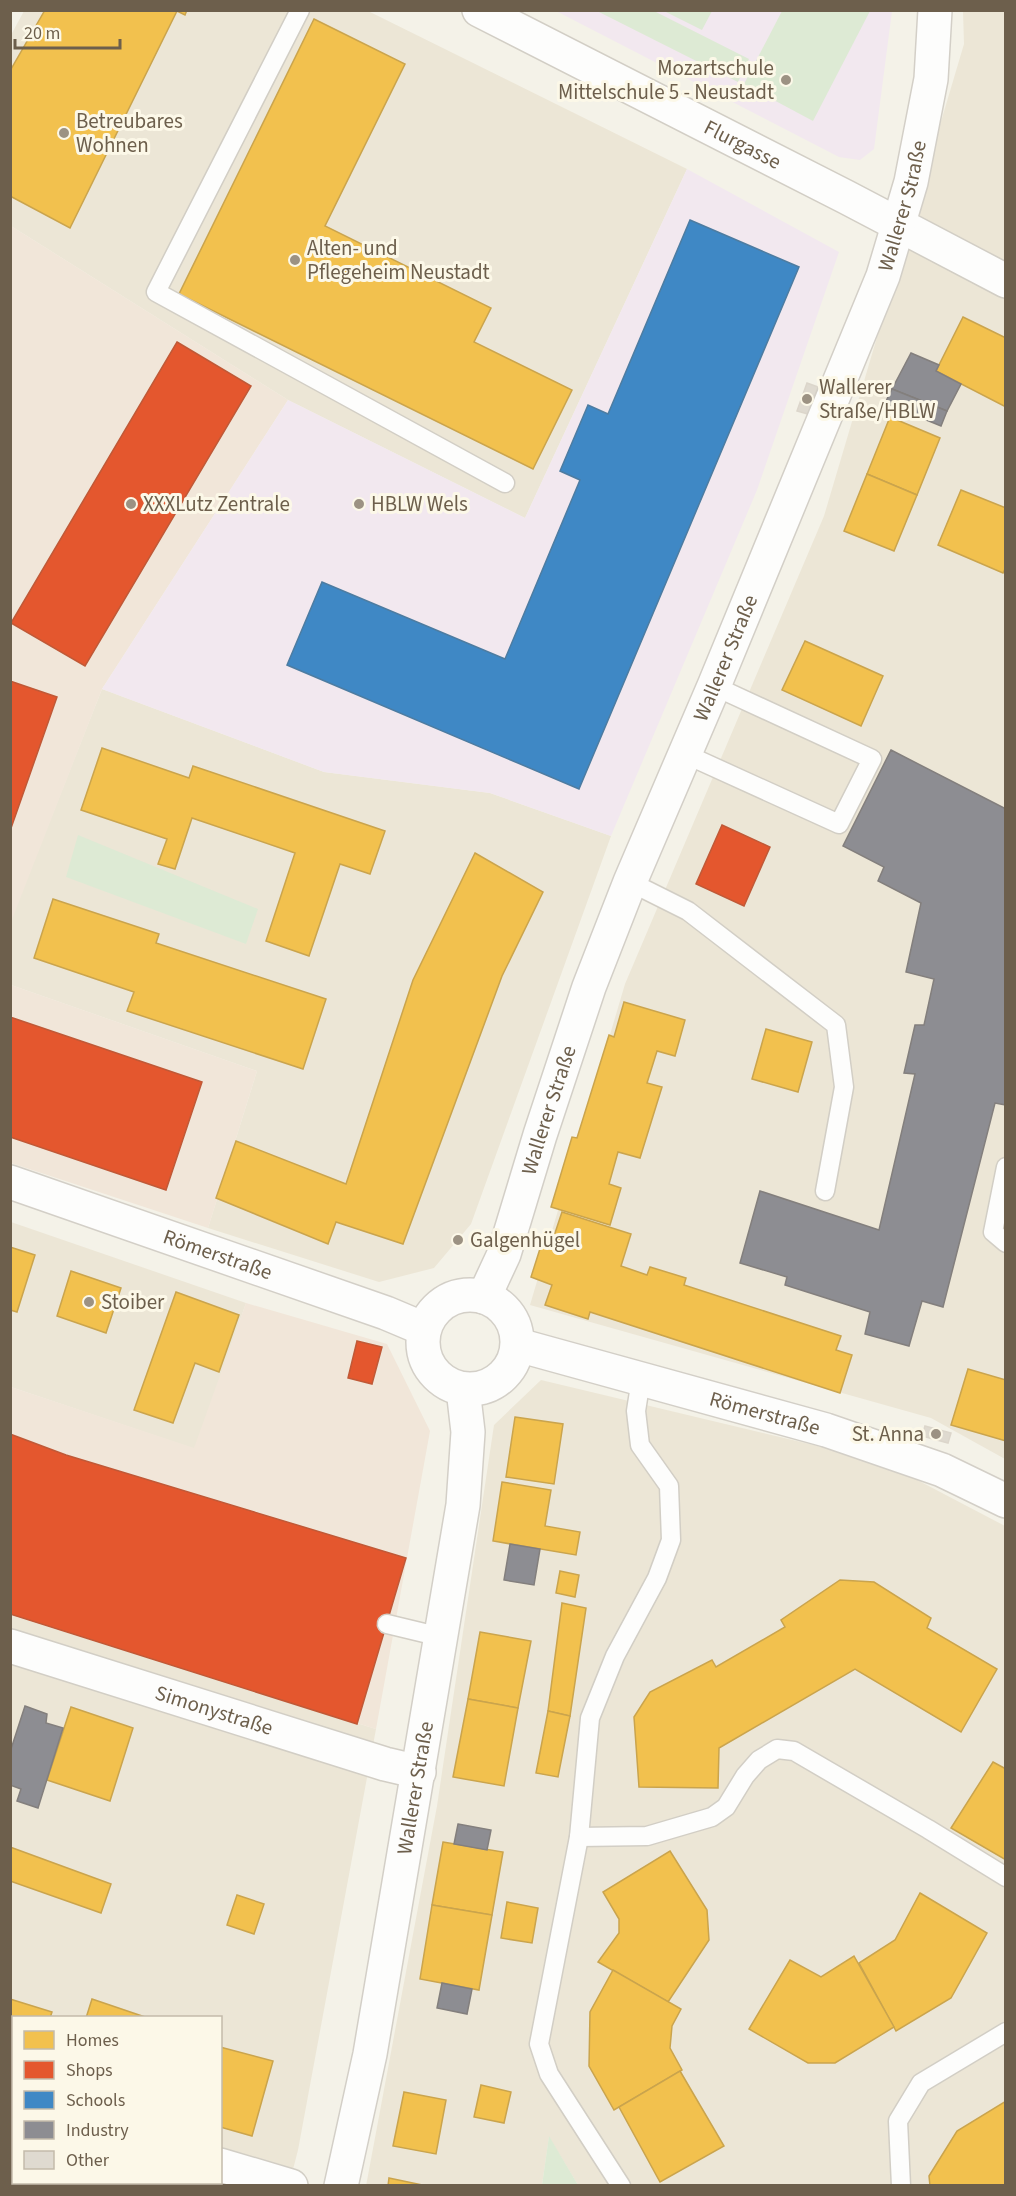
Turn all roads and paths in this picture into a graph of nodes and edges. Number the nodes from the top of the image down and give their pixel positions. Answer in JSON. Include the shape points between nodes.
{"nodes":[{"id":1,"x":300,"y":10,"type":"edge"},
{"id":2,"x":479,"y":10,"type":"edge"},
{"id":3,"x":935,"y":10,"type":"edge"},
{"id":4,"x":898,"y":226,"type":"junction"},
{"id":5,"x":1005,"y":281,"type":"edge"},
{"id":6,"x":505,"y":483,"type":"dead end"},
{"id":7,"x":714,"y":686,"type":"junction"},
{"id":8,"x":685,"y":754,"type":"junction"},
{"id":9,"x":630,"y":882,"type":"junction"},
{"id":10,"x":1005,"y":1167,"type":"edge"},
{"id":11,"x":10,"y":1182,"type":"edge"},
{"id":12,"x":825,"y":1191,"type":"dead end"},
{"id":13,"x":1005,"y":1243,"type":"edge"},
{"id":14,"x":484,"y":1297,"type":"junction"},
{"id":15,"x":424,"y":1329,"type":"junction"},
{"id":16,"x":518,"y":1345,"type":"junction"},
{"id":17,"x":641,"y":1379,"type":"junction"},
{"id":18,"x":463,"y":1389,"type":"junction"},
{"id":19,"x":1005,"y":1501,"type":"edge"},
{"id":20,"x":387,"y":1624,"type":"dead end"},
{"id":21,"x":441,"y":1637,"type":"junction"},
{"id":22,"x":10,"y":1646,"type":"edge"},
{"id":23,"x":419,"y":1772,"type":"junction"},
{"id":24,"x":579,"y":1837,"type":"junction"},
{"id":25,"x":1005,"y":1877,"type":"edge"},
{"id":26,"x":1005,"y":2032,"type":"edge"},
{"id":27,"x":222,"y":2166,"type":"edge"},
{"id":28,"x":291,"y":2186,"type":"edge"},
{"id":29,"x":341,"y":2186,"type":"edge"},
{"id":30,"x":621,"y":2186,"type":"edge"},
{"id":31,"x":901,"y":2186,"type":"edge"}],
"edges":[{"from":1,"to":6,"type":"lane","via":[[156,292]]},
{"from":2,"to":4,"type":"street","name":"Flurgasse"},
{"from":3,"to":4,"type":"street","name":"Wallerer Straße","via":[[931,79],[911,182]]},
{"from":4,"to":5,"type":"street","name":"Flurgasse"},
{"from":4,"to":7,"type":"street","name":"Wallerer Straße","via":[[883,276]]},
{"from":7,"to":8,"type":"street","name":"Wallerer Straße"},
{"from":7,"to":8,"type":"lane","via":[[872,759],[840,824]]},
{"from":8,"to":9,"type":"street","name":"Wallerer Straße"},
{"from":9,"to":12,"type":"lane","via":[[688,911],[836,1025],[844,1087]]},
{"from":9,"to":14,"type":"street","name":"Wallerer Straße","via":[[586,999],[504,1254]]},
{"from":10,"to":13,"type":"lane","via":[[993,1232]]},
{"from":11,"to":15,"type":"street","name":"Römerstraße"},
{"from":14,"to":15,"type":"street","via":[[450,1299],[435,1310]]},
{"from":14,"to":16,"type":"street","via":[[508,1314],[516,1328]]},
{"from":15,"to":18,"type":"street","via":[[423,1346],[429,1366],[441,1380]]},
{"from":16,"to":17,"type":"street","name":"Römerstraße"},
{"from":16,"to":18,"type":"street","via":[[512,1366],[497,1382],[479,1389]]},
{"from":17,"to":19,"type":"street","name":"Römerstraße","via":[[826,1430],[942,1470]]},
{"from":17,"to":24,"type":"lane","via":[[636,1411],[640,1445],[669,1486],[671,1540],[590,1718]]},
{"from":18,"to":21,"type":"street","name":"Wallerer Straße","via":[[468,1432],[463,1505]]},
{"from":20,"to":21,"type":"lane"},
{"from":21,"to":23,"type":"street","name":"Wallerer Straße"},
{"from":22,"to":23,"type":"street","name":"Simonystraße"},
{"from":23,"to":29,"type":"street","name":"Wallerer Straße","via":[[370,2054]]},
{"from":24,"to":25,"type":"lane","via":[[647,1836],[712,1816],[726,1807],[759,1760],[777,1749],[794,1751]]},
{"from":24,"to":30,"type":"lane","via":[[539,2044],[549,2074]]},
{"from":26,"to":31,"type":"lane","via":[[921,2083],[898,2121]]},
{"from":27,"to":28,"type":"street"}]}
